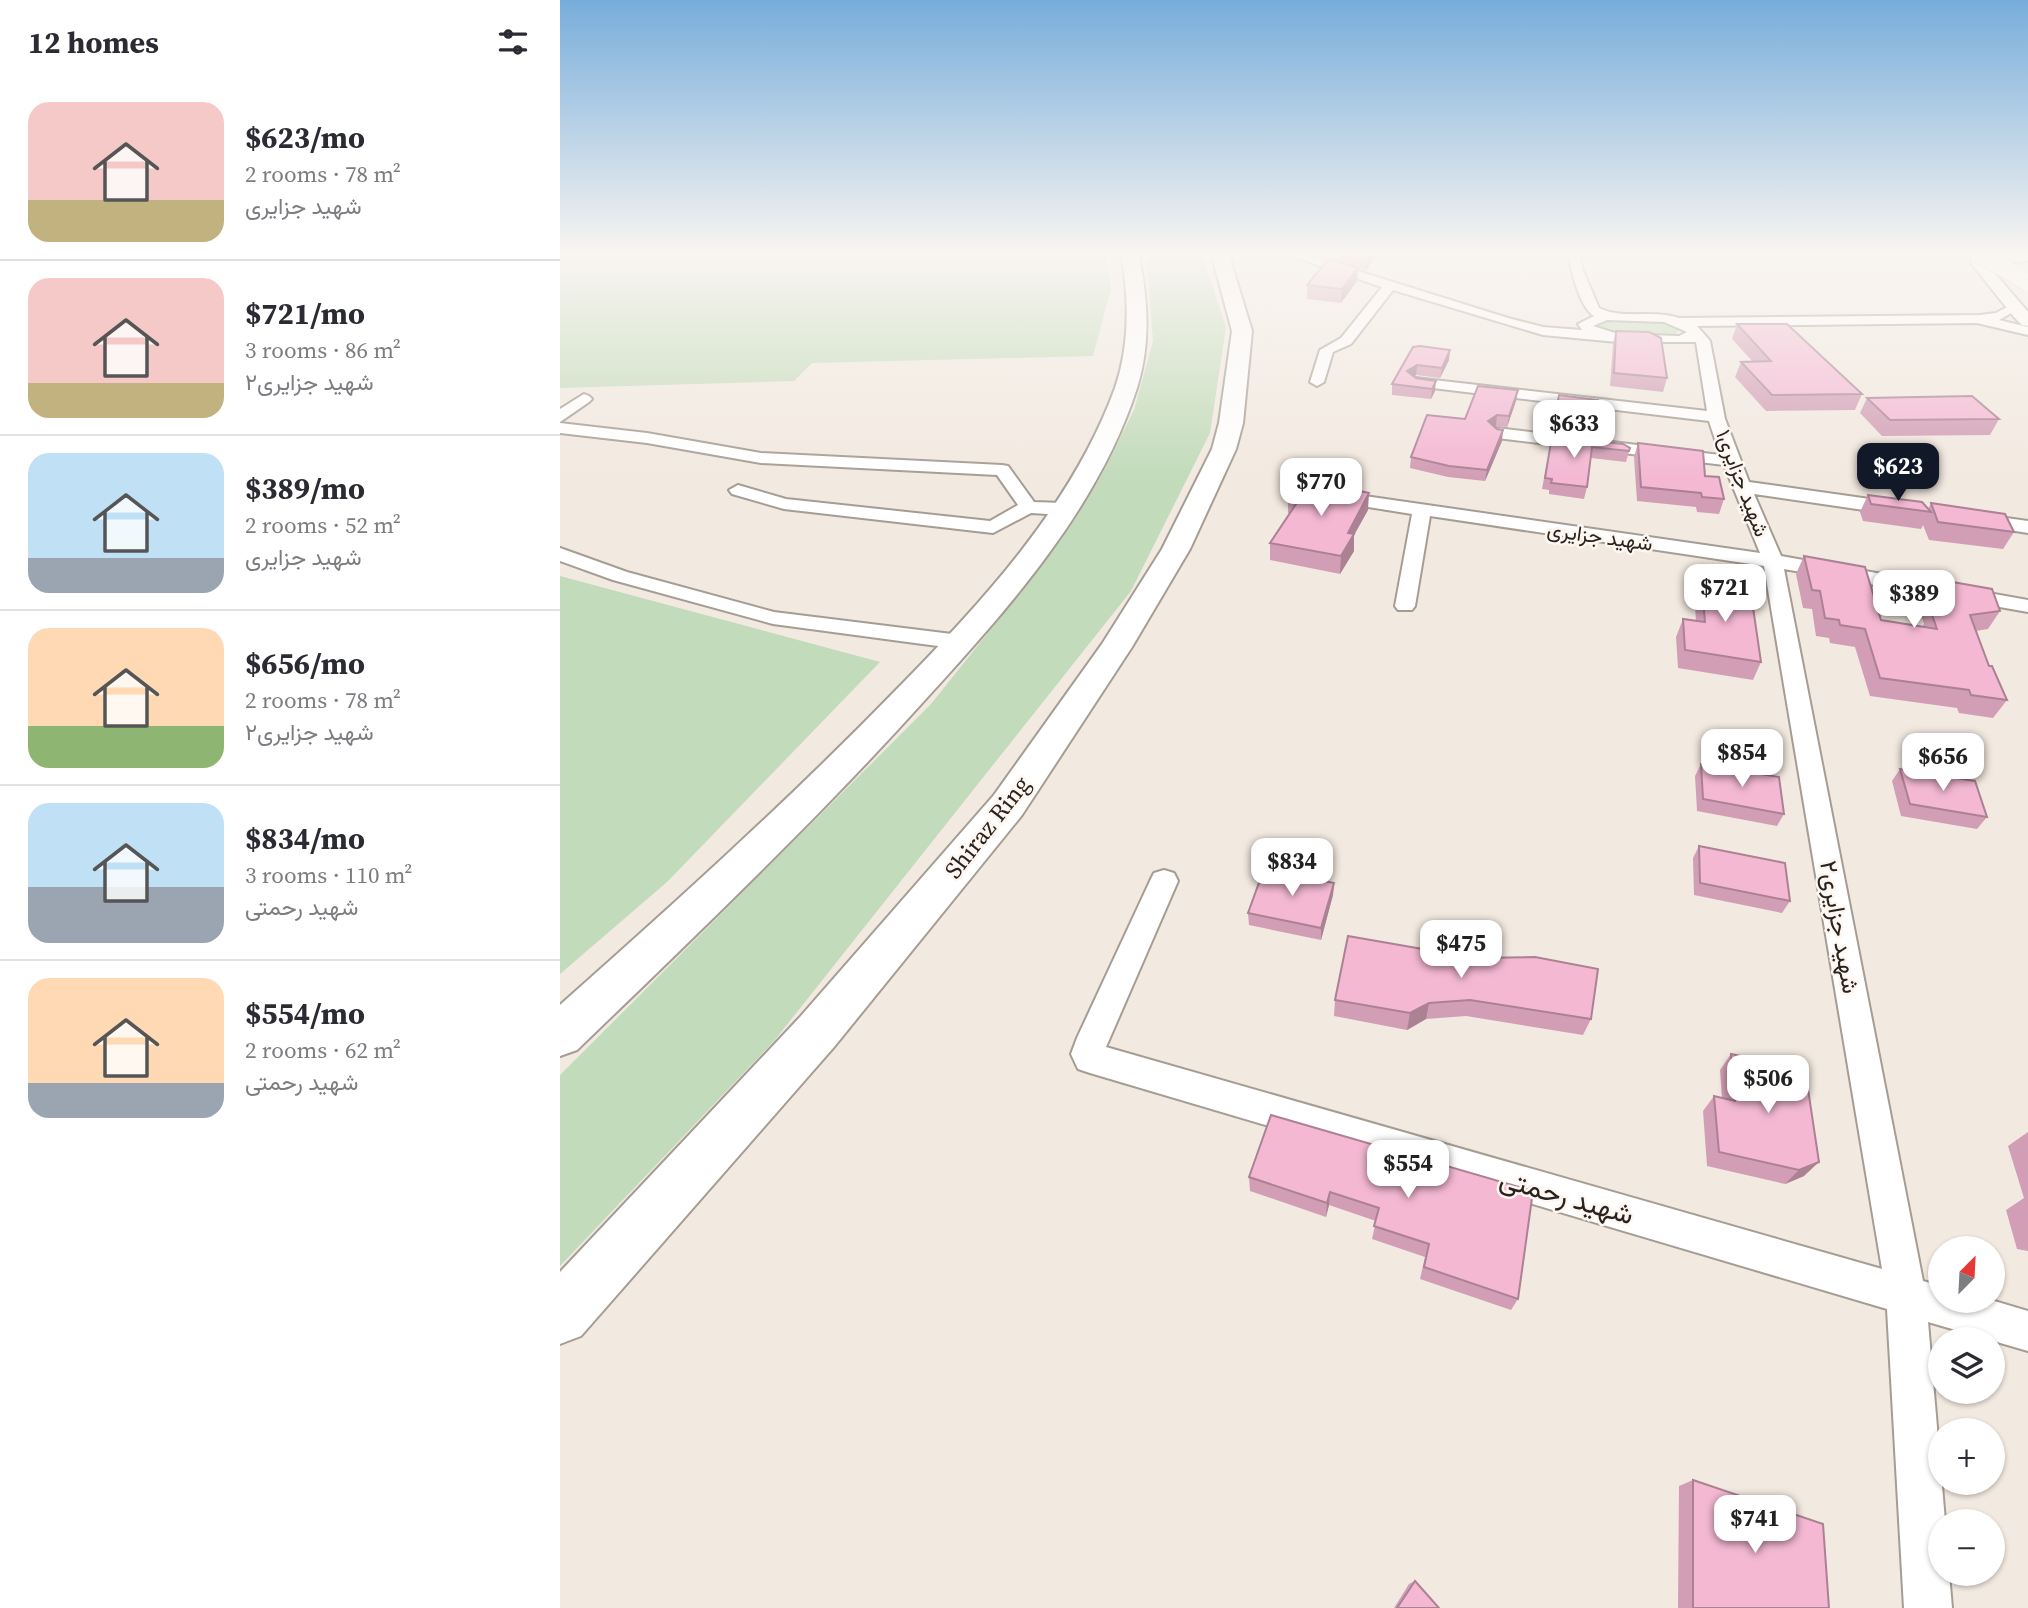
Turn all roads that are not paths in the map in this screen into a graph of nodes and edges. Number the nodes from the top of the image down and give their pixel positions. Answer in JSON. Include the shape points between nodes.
{"nodes":[{"id":1,"x":1136,"y":327,"type":"edge"},
{"id":2,"x":1241,"y":327,"type":"edge"},
{"id":3,"x":1357,"y":327,"type":"edge"},
{"id":4,"x":1525,"y":327,"type":"edge"},
{"id":5,"x":1587,"y":327,"type":"edge"},
{"id":6,"x":1691,"y":327,"type":"edge"},
{"id":7,"x":2011,"y":327,"type":"edge"},
{"id":8,"x":2028,"y":331,"type":"edge"},
{"id":9,"x":1694,"y":332,"type":"junction"},
{"id":10,"x":1601,"y":336,"type":"junction"},
{"id":11,"x":1649,"y":339,"type":"junction"},
{"id":12,"x":1706,"y":362,"type":"junction"},
{"id":13,"x":1317,"y":382,"type":"dead end"},
{"id":14,"x":1416,"y":382,"type":"edge"},
{"id":15,"x":584,"y":399,"type":"dead end"},
{"id":16,"x":560,"y":417,"type":"edge"},
{"id":17,"x":1718,"y":417,"type":"junction"},
{"id":18,"x":560,"y":428,"type":"edge"},
{"id":19,"x":1497,"y":433,"type":"edge"},
{"id":20,"x":1730,"y":461,"type":"junction"},
{"id":21,"x":1744,"y":487,"type":"junction"},
{"id":22,"x":738,"y":490,"type":"dead end"},
{"id":23,"x":1338,"y":496,"type":"edge"},
{"id":24,"x":1028,"y":507,"type":"junction"},
{"id":25,"x":1063,"y":509,"type":"junction"},
{"id":26,"x":1422,"y":509,"type":"junction"},
{"id":27,"x":1920,"y":512,"type":"edge"},
{"id":28,"x":1960,"y":518,"type":"edge"},
{"id":29,"x":2028,"y":527,"type":"edge"},
{"id":30,"x":560,"y":554,"type":"edge"},
{"id":31,"x":1773,"y":561,"type":"junction"},
{"id":32,"x":1405,"y":606,"type":"dead end"},
{"id":33,"x":2028,"y":607,"type":"edge"},
{"id":34,"x":960,"y":642,"type":"junction"},
{"id":35,"x":1164,"y":881,"type":"dead end"},
{"id":36,"x":560,"y":1035,"type":"edge"},
{"id":37,"x":1906,"y":1294,"type":"junction"},
{"id":38,"x":560,"y":1315,"type":"edge"},
{"id":39,"x":2028,"y":1331,"type":"edge"},
{"id":40,"x":1928,"y":1608,"type":"edge"}],
"edges":[{"from":1,"to":25,"type":"highway","via":[[1126,387],[1093,462]]},
{"from":2,"to":38,"type":"highway","name":"Shiraz Ring","via":[[1231,424],[1176,549],[1008,805],[817,1032]]},
{"from":3,"to":13,"type":"street","via":[[1346,341],[1327,350]]},
{"from":4,"to":10,"type":"street"},
{"from":5,"to":10,"type":"street"},
{"from":6,"to":9,"type":"street"},
{"from":7,"to":8,"type":"street"},
{"from":9,"to":11,"type":"street","via":[[1679,340]]},
{"from":9,"to":12,"type":"street","name":"شهید جزایری۱","via":[[1703,341]]},
{"from":10,"to":11,"type":"street"},
{"from":11,"to":12,"type":"street"},
{"from":12,"to":17,"type":"street","name":"شهید جزایری۱"},
{"from":14,"to":17,"type":"street"},
{"from":15,"to":16,"type":"street"},
{"from":17,"to":20,"type":"street","name":"شهید جزایری۱"},
{"from":18,"to":24,"type":"street","via":[[761,458],[1002,470]]},
{"from":19,"to":20,"type":"street"},
{"from":20,"to":21,"type":"street","name":"شهید جزایری۱"},
{"from":21,"to":27,"type":"street"},
{"from":21,"to":31,"type":"street","name":"شهید جزایری۱"},
{"from":22,"to":24,"type":"street","via":[[784,504],[993,527]]},
{"from":23,"to":26,"type":"street","name":"شهید جزایری"},
{"from":24,"to":25,"type":"street"},
{"from":25,"to":34,"type":"highway"},
{"from":26,"to":31,"type":"street","name":"شهید جزایری"},
{"from":26,"to":32,"type":"street"},
{"from":28,"to":29,"type":"street"},
{"from":30,"to":34,"type":"lane","via":[[620,576],[773,618]]},
{"from":31,"to":33,"type":"street","name":"شهید جزایری"},
{"from":31,"to":37,"type":"street","name":"شهید جزایری۲"},
{"from":34,"to":36,"type":"highway","via":[[844,767]]},
{"from":35,"to":37,"type":"street","name":"شهید رحمتی","via":[[1089,1049],[1090,1058]]},
{"from":37,"to":39,"type":"street","name":"شهید رحمتی"},
{"from":37,"to":40,"type":"street","name":"شهید جزایری۲"}]}
